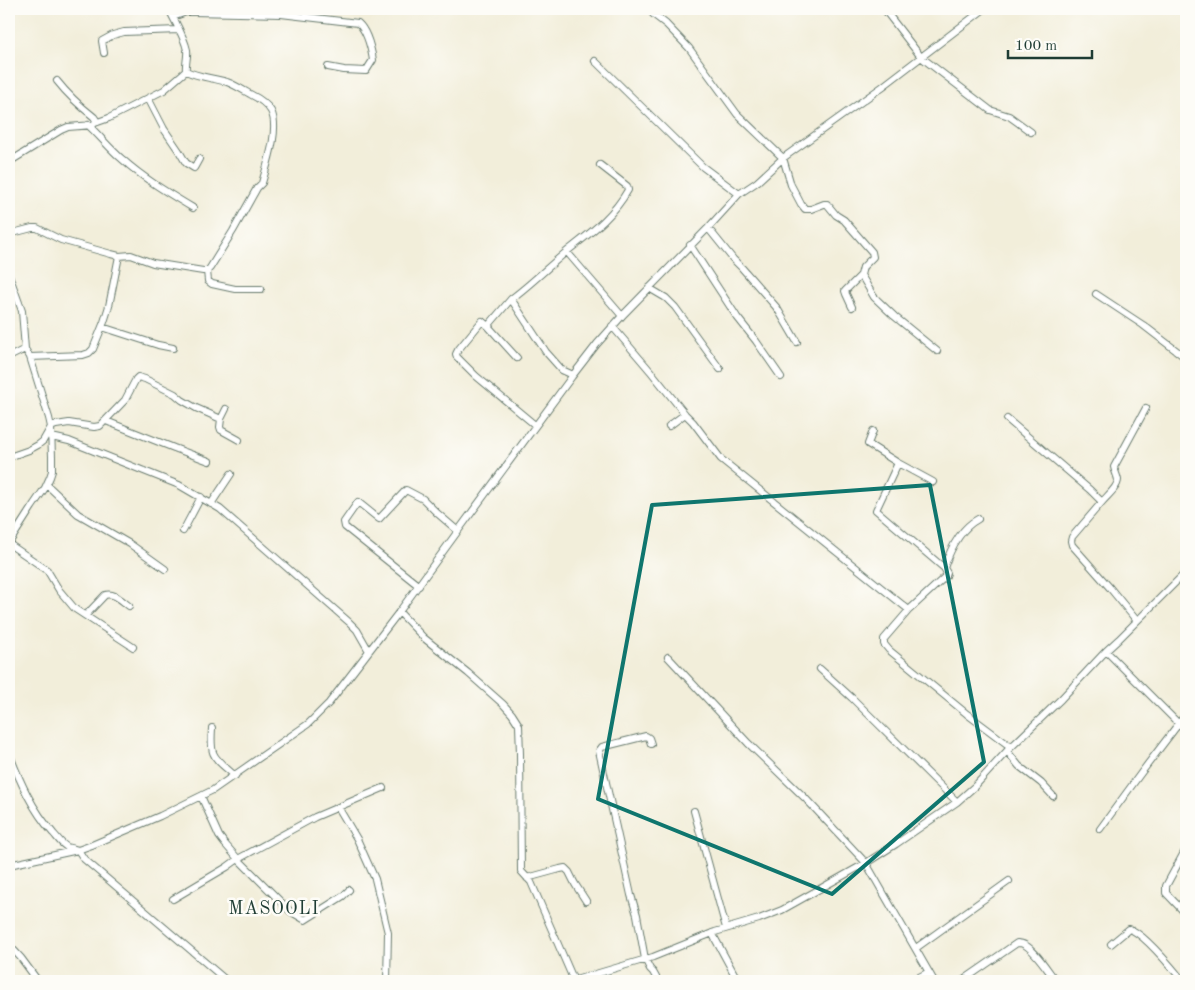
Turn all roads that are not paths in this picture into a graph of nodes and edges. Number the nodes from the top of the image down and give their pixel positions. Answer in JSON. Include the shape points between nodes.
{"nodes":[{"id":1,"x":9,"y":9,"type":"edge"},
{"id":2,"x":168,"y":9,"type":"edge"},
{"id":3,"x":884,"y":9,"type":"edge"},
{"id":4,"x":984,"y":9,"type":"edge"},
{"id":5,"x":653,"y":14,"type":"dead end"},
{"id":6,"x":173,"y":17,"type":"junction"},
{"id":7,"x":9,"y":28,"type":"edge"},
{"id":8,"x":179,"y":30,"type":"junction"},
{"id":9,"x":104,"y":53,"type":"dead end"},
{"id":10,"x":921,"y":57,"type":"junction"},
{"id":11,"x":595,"y":61,"type":"dead end"},
{"id":12,"x":328,"y":66,"type":"dead end"},
{"id":13,"x":186,"y":71,"type":"junction"},
{"id":14,"x":58,"y":81,"type":"dead end"},
{"id":15,"x":148,"y":98,"type":"junction"},
{"id":16,"x":92,"y":124,"type":"junction"},
{"id":17,"x":1031,"y":132,"type":"dead end"},
{"id":18,"x":783,"y":158,"type":"junction"},
{"id":19,"x":199,"y":159,"type":"dead end"},
{"id":20,"x":9,"y":162,"type":"edge"},
{"id":21,"x":600,"y":165,"type":"dead end"},
{"id":22,"x":739,"y":194,"type":"junction"},
{"id":23,"x":193,"y":208,"type":"dead end"},
{"id":24,"x":708,"y":228,"type":"junction"},
{"id":25,"x":9,"y":234,"type":"edge"},
{"id":26,"x":690,"y":245,"type":"junction"},
{"id":27,"x":566,"y":252,"type":"junction"},
{"id":28,"x":119,"y":256,"type":"junction"},
{"id":29,"x":207,"y":271,"type":"junction"},
{"id":30,"x":861,"y":274,"type":"junction"},
{"id":31,"x":9,"y":275,"type":"edge"},
{"id":32,"x":649,"y":288,"type":"junction"},
{"id":33,"x":261,"y":289,"type":"dead end"},
{"id":34,"x":1096,"y":294,"type":"dead end"},
{"id":35,"x":511,"y":299,"type":"junction"},
{"id":36,"x":852,"y":307,"type":"dead end"},
{"id":37,"x":622,"y":316,"type":"junction"},
{"id":38,"x":102,"y":326,"type":"junction"},
{"id":39,"x":488,"y":326,"type":"junction"},
{"id":40,"x":612,"y":326,"type":"junction"},
{"id":41,"x":797,"y":342,"type":"dead end"},
{"id":42,"x":173,"y":348,"type":"dead end"},
{"id":43,"x":25,"y":350,"type":"junction"},
{"id":44,"x":937,"y":351,"type":"dead end"},
{"id":45,"x":9,"y":357,"type":"edge"},
{"id":46,"x":30,"y":357,"type":"junction"},
{"id":47,"x":517,"y":358,"type":"dead end"},
{"id":48,"x":1186,"y":358,"type":"edge"},
{"id":49,"x":720,"y":369,"type":"dead end"},
{"id":50,"x":573,"y":375,"type":"junction"},
{"id":51,"x":781,"y":377,"type":"dead end"},
{"id":52,"x":1146,"y":408,"type":"dead end"},
{"id":53,"x":226,"y":409,"type":"dead end"},
{"id":54,"x":685,"y":414,"type":"junction"},
{"id":55,"x":221,"y":419,"type":"junction"},
{"id":56,"x":1007,"y":419,"type":"dead end"},
{"id":57,"x":106,"y":421,"type":"junction"},
{"id":58,"x":535,"y":425,"type":"junction"},
{"id":59,"x":669,"y":426,"type":"dead end"},
{"id":60,"x":51,"y":427,"type":"junction"},
{"id":61,"x":873,"y":431,"type":"dead end"},
{"id":62,"x":52,"y":438,"type":"junction"},
{"id":63,"x":238,"y":440,"type":"dead end"},
{"id":64,"x":9,"y":457,"type":"edge"},
{"id":65,"x":209,"y":461,"type":"dead end"},
{"id":66,"x":898,"y":463,"type":"junction"},
{"id":67,"x":231,"y":474,"type":"dead end"},
{"id":68,"x":933,"y":482,"type":"dead end"},
{"id":69,"x":47,"y":484,"type":"junction"},
{"id":70,"x":201,"y":497,"type":"junction"},
{"id":71,"x":1102,"y":502,"type":"junction"},
{"id":72,"x":211,"y":504,"type":"junction"},
{"id":73,"x":978,"y":520,"type":"dead end"},
{"id":74,"x":458,"y":530,"type":"junction"},
{"id":75,"x":183,"y":531,"type":"dead end"},
{"id":76,"x":9,"y":544,"type":"edge"},
{"id":77,"x":944,"y":568,"type":"junction"},
{"id":78,"x":165,"y":569,"type":"dead end"},
{"id":79,"x":1186,"y":572,"type":"edge"},
{"id":80,"x":419,"y":586,"type":"junction"},
{"id":81,"x":129,"y":606,"type":"dead end"},
{"id":82,"x":910,"y":610,"type":"junction"},
{"id":83,"x":399,"y":612,"type":"junction"},
{"id":84,"x":86,"y":615,"type":"junction"},
{"id":85,"x":1137,"y":621,"type":"junction"},
{"id":86,"x":133,"y":647,"type":"dead end"},
{"id":87,"x":369,"y":651,"type":"junction"},
{"id":88,"x":1106,"y":651,"type":"junction"},
{"id":89,"x":668,"y":657,"type":"dead end"},
{"id":90,"x":820,"y":670,"type":"dead end"},
{"id":91,"x":1186,"y":714,"type":"edge"},
{"id":92,"x":1178,"y":723,"type":"junction"},
{"id":93,"x":212,"y":728,"type":"dead end"},
{"id":94,"x":651,"y":744,"type":"dead end"},
{"id":95,"x":1009,"y":749,"type":"junction"},
{"id":96,"x":9,"y":753,"type":"edge"},
{"id":97,"x":235,"y":776,"type":"junction"},
{"id":98,"x":383,"y":788,"type":"dead end"},
{"id":99,"x":201,"y":796,"type":"junction"},
{"id":100,"x":1054,"y":796,"type":"dead end"},
{"id":101,"x":957,"y":802,"type":"junction"},
{"id":102,"x":338,"y":807,"type":"junction"},
{"id":103,"x":694,"y":811,"type":"dead end"},
{"id":104,"x":1100,"y":830,"type":"dead end"},
{"id":105,"x":1186,"y":849,"type":"edge"},
{"id":106,"x":78,"y":850,"type":"junction"},
{"id":107,"x":238,"y":860,"type":"junction"},
{"id":108,"x":866,"y":863,"type":"junction"},
{"id":109,"x":9,"y":865,"type":"edge"},
{"id":110,"x":527,"y":878,"type":"junction"},
{"id":111,"x":1009,"y":881,"type":"dead end"},
{"id":112,"x":349,"y":890,"type":"dead end"},
{"id":113,"x":173,"y":899,"type":"dead end"},
{"id":114,"x":586,"y":901,"type":"dead end"},
{"id":115,"x":1186,"y":914,"type":"edge"},
{"id":116,"x":726,"y":928,"type":"junction"},
{"id":117,"x":712,"y":933,"type":"junction"},
{"id":118,"x":1111,"y":944,"type":"dead end"},
{"id":119,"x":9,"y":945,"type":"edge"},
{"id":120,"x":916,"y":948,"type":"junction"},
{"id":121,"x":645,"y":959,"type":"junction"},
{"id":122,"x":929,"y":972,"type":"junction"},
{"id":123,"x":585,"y":979,"type":"edge"},
{"id":124,"x":38,"y":981,"type":"edge"},
{"id":125,"x":226,"y":981,"type":"edge"},
{"id":126,"x":387,"y":981,"type":"edge"},
{"id":127,"x":573,"y":981,"type":"edge"},
{"id":128,"x":658,"y":981,"type":"edge"},
{"id":129,"x":738,"y":981,"type":"edge"},
{"id":130,"x":911,"y":981,"type":"edge"},
{"id":131,"x":934,"y":981,"type":"edge"},
{"id":132,"x":962,"y":981,"type":"edge"},
{"id":133,"x":1056,"y":981,"type":"edge"},
{"id":134,"x":1183,"y":981,"type":"edge"}],
"edges":[{"from":1,"to":7,"type":"street"},
{"from":2,"to":6,"type":"street"},
{"from":3,"to":10,"type":"street"},
{"from":4,"to":10,"type":"street"},
{"from":5,"to":18,"type":"street","via":[[689,48],[737,114]]},
{"from":6,"to":8,"type":"street"},
{"from":6,"to":12,"type":"street","via":[[194,12],[248,12],[358,23],[372,48],[373,60],[366,71]]},
{"from":8,"to":9,"type":"street","via":[[113,35],[102,42]]},
{"from":8,"to":13,"type":"street","via":[[187,54]]},
{"from":10,"to":17,"type":"street","via":[[990,110],[1009,116]]},
{"from":10,"to":18,"type":"street"},
{"from":11,"to":22,"type":"street","via":[[703,167]]},
{"from":13,"to":15,"type":"street","via":[[164,90]]},
{"from":13,"to":29,"type":"street","via":[[238,87],[270,109],[273,117],[274,136],[262,183]]},
{"from":14,"to":16,"type":"street","via":[[77,104],[94,117],[96,120]]},
{"from":15,"to":16,"type":"street"},
{"from":15,"to":19,"type":"street","via":[[186,163],[194,168]]},
{"from":16,"to":20,"type":"street","via":[[61,130]]},
{"from":16,"to":23,"type":"street","via":[[121,159]]},
{"from":18,"to":22,"type":"street"},
{"from":18,"to":30,"type":"street","via":[[791,185],[805,209],[827,204],[872,252]]},
{"from":21,"to":27,"type":"street","via":[[628,190],[606,220]]},
{"from":22,"to":24,"type":"street"},
{"from":24,"to":26,"type":"street"},
{"from":24,"to":41,"type":"street","via":[[777,308]]},
{"from":25,"to":28,"type":"street","via":[[37,228],[61,240]]},
{"from":26,"to":32,"type":"street"},
{"from":26,"to":51,"type":"street"},
{"from":27,"to":35,"type":"street"},
{"from":27,"to":37,"type":"street"},
{"from":28,"to":29,"type":"street","via":[[131,255],[153,263]]},
{"from":28,"to":38,"type":"street"},
{"from":29,"to":33,"type":"street","via":[[208,281],[212,284],[235,290]]},
{"from":30,"to":36,"type":"street","via":[[845,291]]},
{"from":30,"to":44,"type":"street","via":[[874,297]]},
{"from":31,"to":43,"type":"street","via":[[22,311]]},
{"from":32,"to":37,"type":"street"},
{"from":32,"to":49,"type":"street","via":[[675,307]]},
{"from":34,"to":48,"type":"street"},
{"from":35,"to":39,"type":"street"},
{"from":35,"to":50,"type":"street","via":[[546,352],[562,370]]},
{"from":37,"to":40,"type":"street"},
{"from":38,"to":42,"type":"street"},
{"from":38,"to":46,"type":"street","via":[[89,353]]},
{"from":39,"to":47,"type":"street"},
{"from":39,"to":58,"type":"street","via":[[482,321],[458,350],[457,357]]},
{"from":40,"to":50,"type":"street"},
{"from":40,"to":54,"type":"street"},
{"from":43,"to":45,"type":"street"},
{"from":43,"to":46,"type":"street"},
{"from":46,"to":60,"type":"street"},
{"from":50,"to":58,"type":"street"},
{"from":52,"to":71,"type":"street","via":[[1114,467],[1117,485]]},
{"from":53,"to":55,"type":"street"},
{"from":54,"to":59,"type":"street"},
{"from":54,"to":82,"type":"street","via":[[722,459]]},
{"from":55,"to":57,"type":"street","via":[[138,377],[125,400]]},
{"from":55,"to":63,"type":"street","via":[[221,430]]},
{"from":56,"to":71,"type":"street"},
{"from":57,"to":60,"type":"street","via":[[97,427],[69,423]]},
{"from":57,"to":65,"type":"street"},
{"from":58,"to":74,"type":"street"},
{"from":60,"to":62,"type":"street"},
{"from":60,"to":64,"type":"street","via":[[38,445]]},
{"from":61,"to":66,"type":"street","via":[[868,444]]},
{"from":62,"to":69,"type":"street","via":[[52,471]]},
{"from":62,"to":70,"type":"street","via":[[78,444]]},
{"from":66,"to":68,"type":"street"},
{"from":66,"to":77,"type":"street","via":[[876,510]]},
{"from":67,"to":72,"type":"street"},
{"from":69,"to":76,"type":"street"},
{"from":69,"to":78,"type":"street","via":[[78,514]]},
{"from":70,"to":72,"type":"street"},
{"from":70,"to":75,"type":"street"},
{"from":71,"to":85,"type":"street","via":[[1071,541]]},
{"from":72,"to":87,"type":"street","via":[[349,622]]},
{"from":73,"to":77,"type":"street","via":[[964,530]]},
{"from":74,"to":80,"type":"street"},
{"from":74,"to":80,"type":"street","via":[[406,490],[379,519],[358,502],[344,522],[345,527]]},
{"from":76,"to":84,"type":"street","via":[[47,570],[72,606]]},
{"from":77,"to":82,"type":"street","via":[[946,576]]},
{"from":79,"to":85,"type":"street"},
{"from":80,"to":83,"type":"street"},
{"from":81,"to":84,"type":"street","via":[[109,594]]},
{"from":82,"to":95,"type":"street","via":[[884,639],[886,647]]},
{"from":83,"to":87,"type":"street"},
{"from":83,"to":110,"type":"street","via":[[424,638],[503,704],[519,725],[520,863]]},
{"from":84,"to":86,"type":"street"},
{"from":85,"to":88,"type":"street"},
{"from":87,"to":97,"type":"street","via":[[312,721]]},
{"from":88,"to":92,"type":"street"},
{"from":88,"to":95,"type":"street"},
{"from":89,"to":108,"type":"street"},
{"from":90,"to":101,"type":"street"},
{"from":91,"to":92,"type":"street"},
{"from":92,"to":104,"type":"street"},
{"from":93,"to":97,"type":"street","via":[[214,757]]},
{"from":94,"to":121,"type":"street","via":[[646,736],[602,747],[599,751]]},
{"from":95,"to":100,"type":"street","via":[[1019,766]]},
{"from":95,"to":101,"type":"street"},
{"from":96,"to":106,"type":"street","via":[[18,778],[44,822],[67,847]]},
{"from":97,"to":99,"type":"street"},
{"from":98,"to":102,"type":"street"},
{"from":99,"to":106,"type":"street"},
{"from":99,"to":107,"type":"street","via":[[219,836]]},
{"from":101,"to":108,"type":"street"},
{"from":102,"to":107,"type":"street"},
{"from":102,"to":126,"type":"street","via":[[375,879],[388,933]]},
{"from":103,"to":116,"type":"street"},
{"from":105,"to":115,"type":"street","via":[[1166,886],[1166,893]]},
{"from":106,"to":109,"type":"street"},
{"from":106,"to":125,"type":"street","via":[[84,859]]},
{"from":107,"to":112,"type":"street","via":[[290,911],[305,920]]},
{"from":107,"to":113,"type":"street"},
{"from":108,"to":116,"type":"street","via":[[782,910]]},
{"from":108,"to":120,"type":"street"},
{"from":110,"to":114,"type":"street","via":[[565,868]]},
{"from":110,"to":127,"type":"street"},
{"from":111,"to":120,"type":"street"},
{"from":116,"to":117,"type":"street"},
{"from":117,"to":121,"type":"street"},
{"from":117,"to":129,"type":"street"},
{"from":118,"to":134,"type":"street","via":[[1133,929]]},
{"from":119,"to":124,"type":"street"},
{"from":120,"to":122,"type":"street"},
{"from":121,"to":123,"type":"street"},
{"from":121,"to":128,"type":"street"},
{"from":122,"to":130,"type":"street"},
{"from":122,"to":131,"type":"street"},
{"from":123,"to":127,"type":"street"},
{"from":132,"to":133,"type":"street","via":[[1017,943],[1034,953]]}]}
